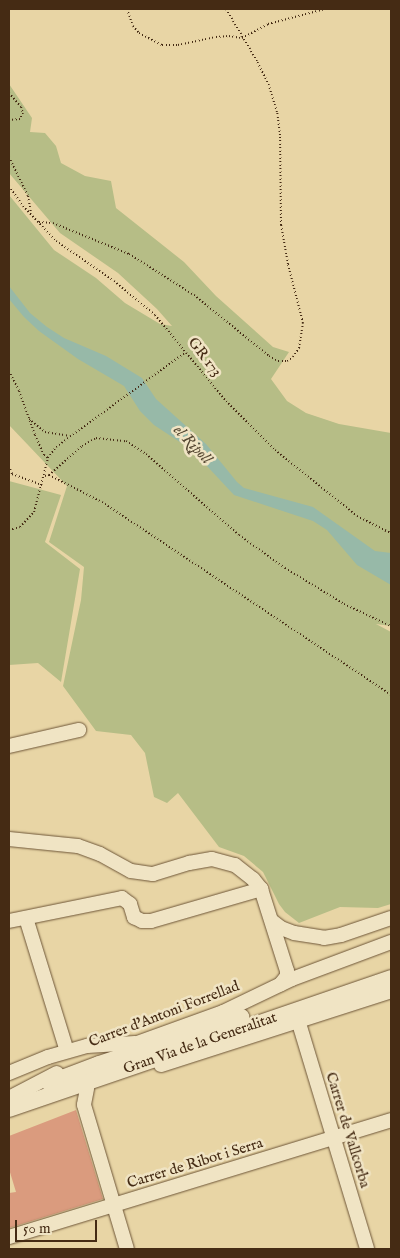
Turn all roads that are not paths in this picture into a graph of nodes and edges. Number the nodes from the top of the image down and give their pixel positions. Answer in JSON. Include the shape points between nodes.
{"nodes":[{"id":1,"x":79,"y":730,"type":"dead end"},
{"id":2,"x":9,"y":746,"type":"edge"},
{"id":3,"x":9,"y":840,"type":"edge"},
{"id":4,"x":261,"y":889,"type":"junction"},
{"id":5,"x":26,"y":918,"type":"junction"},
{"id":6,"x":391,"y":918,"type":"edge"},
{"id":7,"x":9,"y":921,"type":"edge"},
{"id":8,"x":272,"y":921,"type":"junction"},
{"id":9,"x":390,"y":942,"type":"edge"},
{"id":10,"x":391,"y":969,"type":"edge"},
{"id":11,"x":391,"y":978,"type":"edge"},
{"id":12,"x":280,"y":985,"type":"junction"},
{"id":13,"x":391,"y":990,"type":"edge"},
{"id":14,"x":298,"y":1020,"type":"junction"},
{"id":15,"x":138,"y":1043,"type":"junction"},
{"id":16,"x":67,"y":1051,"type":"junction"},
{"id":17,"x":9,"y":1073,"type":"edge"},
{"id":18,"x":88,"y":1089,"type":"junction"},
{"id":19,"x":45,"y":1095,"type":"junction"},
{"id":20,"x":9,"y":1098,"type":"edge"},
{"id":21,"x":9,"y":1109,"type":"edge"},
{"id":22,"x":391,"y":1120,"type":"edge"},
{"id":23,"x":333,"y":1138,"type":"junction"},
{"id":24,"x":112,"y":1205,"type":"junction"},
{"id":25,"x":9,"y":1237,"type":"edge"},
{"id":26,"x":127,"y":1249,"type":"edge"},
{"id":27,"x":367,"y":1249,"type":"edge"}],
"edges":[{"from":1,"to":2,"type":"street"},
{"from":3,"to":4,"type":"street","via":[[78,846],[131,871],[153,874],[212,859],[239,867],[254,878]]},
{"from":4,"to":5,"type":"street","via":[[151,921],[134,917],[130,904],[122,898]]},
{"from":4,"to":8,"type":"street"},
{"from":5,"to":7,"type":"street"},
{"from":5,"to":16,"type":"street"},
{"from":6,"to":8,"type":"street","via":[[324,938],[294,933]]},
{"from":8,"to":12,"type":"street","via":[[288,973]]},
{"from":9,"to":12,"type":"street","name":"Carrer d'Antoni Forrellad"},
{"from":10,"to":20,"type":"street","name":"Gran Via de la Generalitat","via":[[107,1061]]},
{"from":11,"to":19,"type":"street","name":"Gran Via de la Generalitat"},
{"from":12,"to":15,"type":"street","name":"Carrer d'Antoni Forrellad","via":[[223,1012]]},
{"from":13,"to":14,"type":"street"},
{"from":14,"to":18,"type":"street"},
{"from":14,"to":23,"type":"street","name":"Carrer de Vallcorba"},
{"from":15,"to":16,"type":"street","via":[[104,1044]]},
{"from":15,"to":20,"type":"street","name":"Carrer d'Antoni Forrellad","via":[[67,1068]]},
{"from":16,"to":17,"type":"street"},
{"from":18,"to":19,"type":"street"},
{"from":18,"to":24,"type":"street","via":[[84,1105]]},
{"from":19,"to":21,"type":"street","name":"Gran Via de la Generalitat"},
{"from":22,"to":23,"type":"street","name":"Carrer de Ribot i Serra"},
{"from":23,"to":24,"type":"street","name":"Carrer de Ribot i Serra"},
{"from":23,"to":27,"type":"street","name":"Carrer de Vallcorba"},
{"from":24,"to":25,"type":"street","name":"Carrer de Ribot i Serra"},
{"from":24,"to":26,"type":"street"}]}
